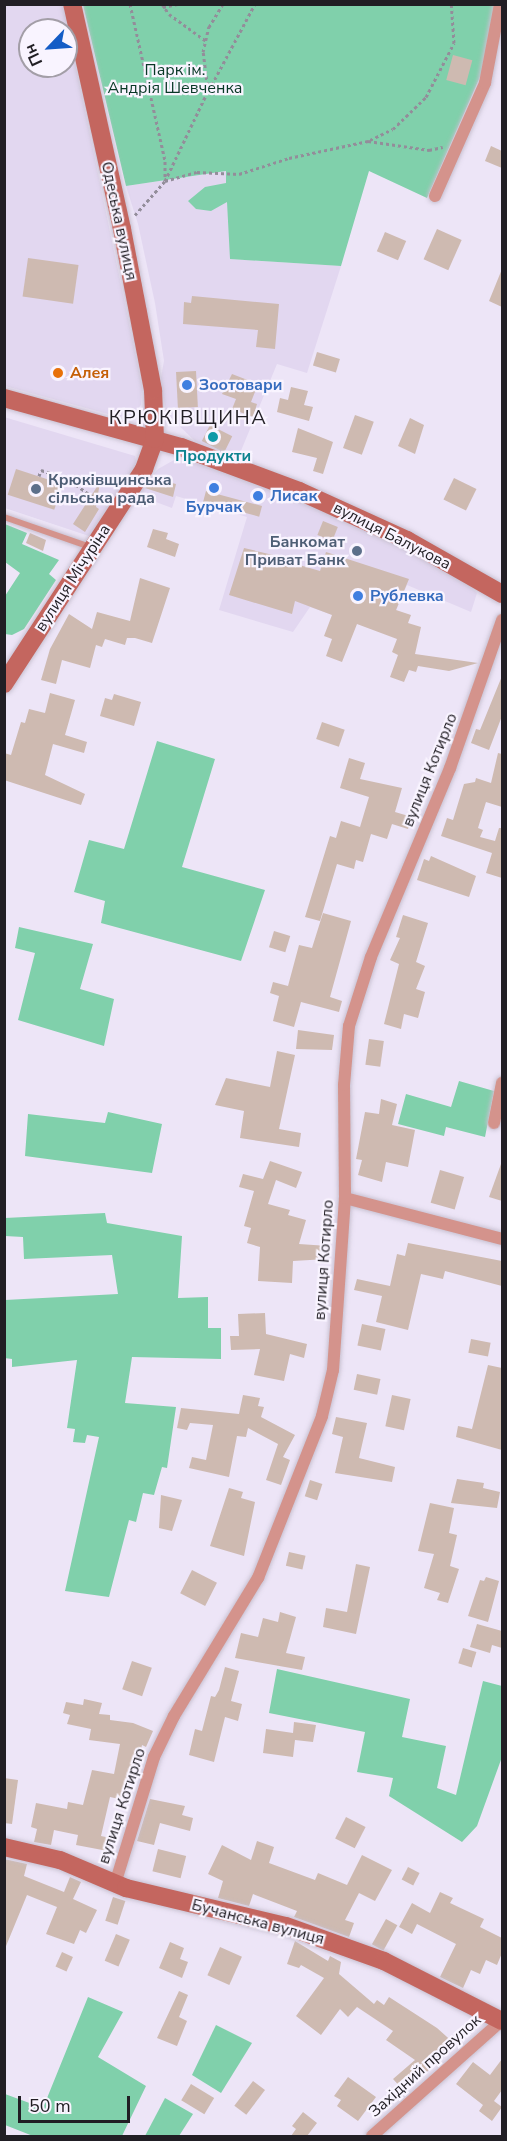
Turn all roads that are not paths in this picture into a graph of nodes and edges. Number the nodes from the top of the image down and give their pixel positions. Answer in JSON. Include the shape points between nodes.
{"nodes":[{"id":1,"x":72,"y":4,"type":"edge"},
{"id":2,"x":500,"y":4,"type":"edge"},
{"id":3,"x":435,"y":196,"type":"dead end"},
{"id":4,"x":4,"y":398,"type":"edge"},
{"id":5,"x":155,"y":439,"type":"junction"},
{"id":6,"x":4,"y":517,"type":"edge"},
{"id":7,"x":93,"y":548,"type":"junction"},
{"id":8,"x":502,"y":594,"type":"edge"},
{"id":9,"x":502,"y":620,"type":"edge"},
{"id":10,"x":4,"y":684,"type":"edge"},
{"id":11,"x":502,"y":1083,"type":"edge"},
{"id":12,"x":495,"y":1123,"type":"dead end"},
{"id":13,"x":345,"y":1198,"type":"junction"},
{"id":14,"x":502,"y":1239,"type":"edge"},
{"id":15,"x":4,"y":1846,"type":"edge"},
{"id":16,"x":115,"y":1884,"type":"junction"},
{"id":17,"x":502,"y":2021,"type":"edge"},
{"id":18,"x":372,"y":2136,"type":"edge"}],
"edges":[{"from":1,"to":5,"type":"street","name":"Одеська вулиця","via":[[153,390]]},
{"from":2,"to":3,"type":"street","via":[[485,83]]},
{"from":4,"to":5,"type":"street","name":"вулиця Балукова"},
{"from":5,"to":7,"type":"street","name":"вулиця Мічуріна","via":[[144,469]]},
{"from":5,"to":8,"type":"street","name":"вулиця Балукова","via":[[299,491],[407,540]]},
{"from":6,"to":7,"type":"lane"},
{"from":7,"to":10,"type":"street","name":"вулиця Мічуріна"},
{"from":9,"to":13,"type":"street","name":"вулиця Котирло","via":[[450,768],[371,957],[350,1026],[344,1085]]},
{"from":11,"to":12,"type":"street"},
{"from":13,"to":14,"type":"street"},
{"from":13,"to":16,"type":"street","name":"вулиця Котирло","via":[[333,1370],[322,1416],[258,1578],[174,1716],[154,1757]]},
{"from":15,"to":16,"type":"street","name":"Бучанська вулиця","via":[[60,1860]]},
{"from":16,"to":17,"type":"street","name":"Бучанська вулиця","via":[[286,1926],[362,1953]]},
{"from":17,"to":18,"type":"street","name":"Західний провулок"}]}
